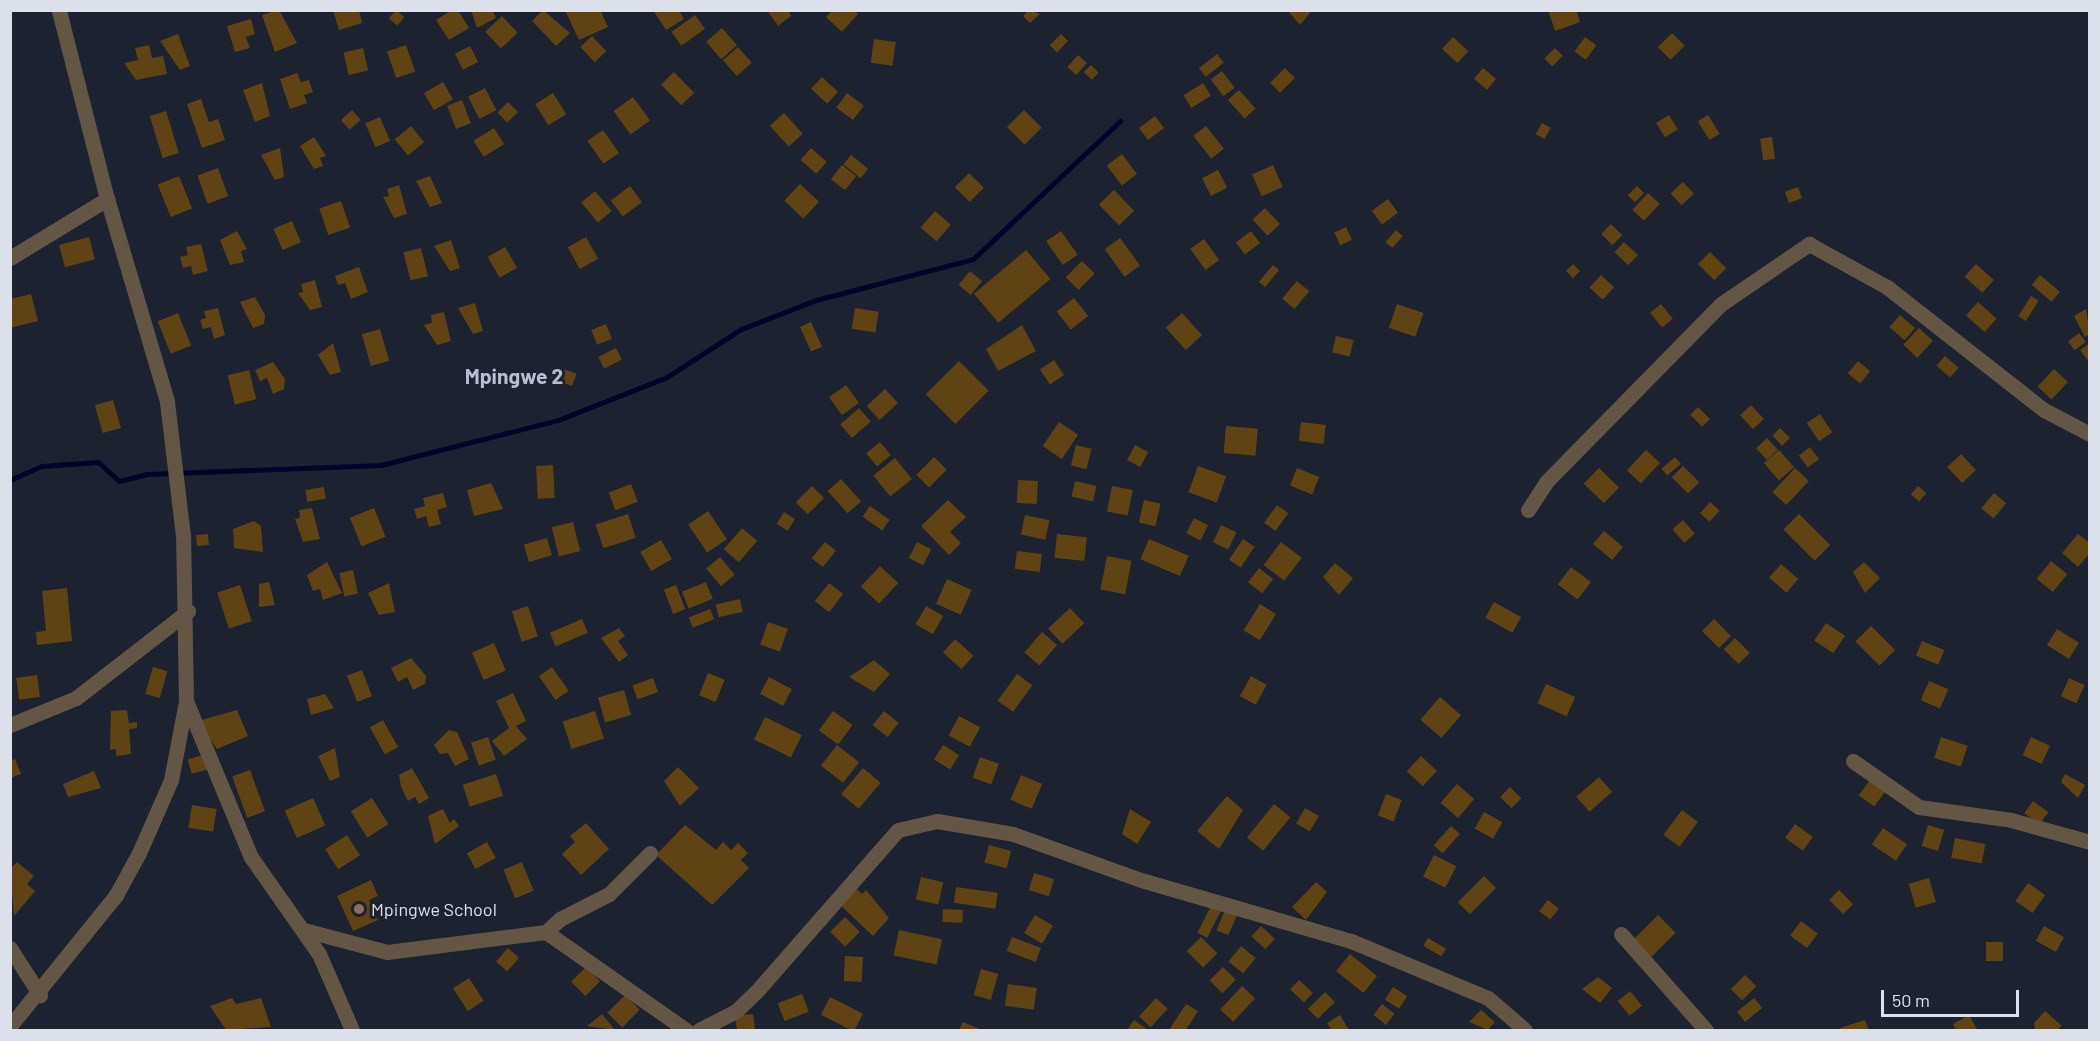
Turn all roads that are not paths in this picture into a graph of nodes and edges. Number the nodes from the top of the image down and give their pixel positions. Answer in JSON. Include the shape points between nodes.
{"nodes":[{"id":1,"x":59,"y":10,"type":"edge"},
{"id":2,"x":106,"y":199,"type":"junction"},
{"id":3,"x":10,"y":258,"type":"edge"},
{"id":4,"x":2090,"y":434,"type":"edge"},
{"id":5,"x":1528,"y":510,"type":"dead end"},
{"id":6,"x":188,"y":611,"type":"junction"},
{"id":7,"x":186,"y":701,"type":"junction"},
{"id":8,"x":10,"y":724,"type":"edge"},
{"id":9,"x":1853,"y":761,"type":"dead end"},
{"id":10,"x":2090,"y":842,"type":"edge"},
{"id":11,"x":650,"y":853,"type":"dead end"},
{"id":12,"x":304,"y":930,"type":"junction"},
{"id":13,"x":546,"y":932,"type":"junction"},
{"id":14,"x":1621,"y":934,"type":"dead end"},
{"id":15,"x":10,"y":948,"type":"edge"},
{"id":16,"x":40,"y":994,"type":"junction"},
{"id":17,"x":10,"y":1026,"type":"edge"},
{"id":18,"x":352,"y":1030,"type":"edge"},
{"id":19,"x":686,"y":1030,"type":"edge"},
{"id":20,"x":699,"y":1030,"type":"edge"},
{"id":21,"x":1525,"y":1030,"type":"edge"},
{"id":22,"x":1706,"y":1030,"type":"edge"}],
"edges":[{"from":1,"to":2,"type":"street"},
{"from":2,"to":3,"type":"street"},
{"from":2,"to":6,"type":"street","via":[[167,401]]},
{"from":4,"to":5,"type":"street","via":[[2044,410],[1887,287],[1809,244],[1721,304],[1546,482]]},
{"from":6,"to":7,"type":"street"},
{"from":6,"to":8,"type":"street","via":[[76,698]]},
{"from":7,"to":12,"type":"street","via":[[251,857]]},
{"from":7,"to":16,"type":"street","via":[[171,780],[139,853],[116,895]]},
{"from":9,"to":10,"type":"street","via":[[1919,807],[2011,820]]},
{"from":11,"to":13,"type":"street","via":[[609,894],[560,919]]},
{"from":12,"to":13,"type":"street","via":[[387,952]]},
{"from":12,"to":18,"type":"street","via":[[329,972]]},
{"from":13,"to":19,"type":"street"},
{"from":14,"to":22,"type":"street"},
{"from":15,"to":16,"type":"street"},
{"from":16,"to":17,"type":"street"},
{"from":20,"to":21,"type":"street","via":[[735,1011],[756,992],[898,830],[937,821],[1013,834],[1141,880],[1351,941],[1488,998]]}]}
